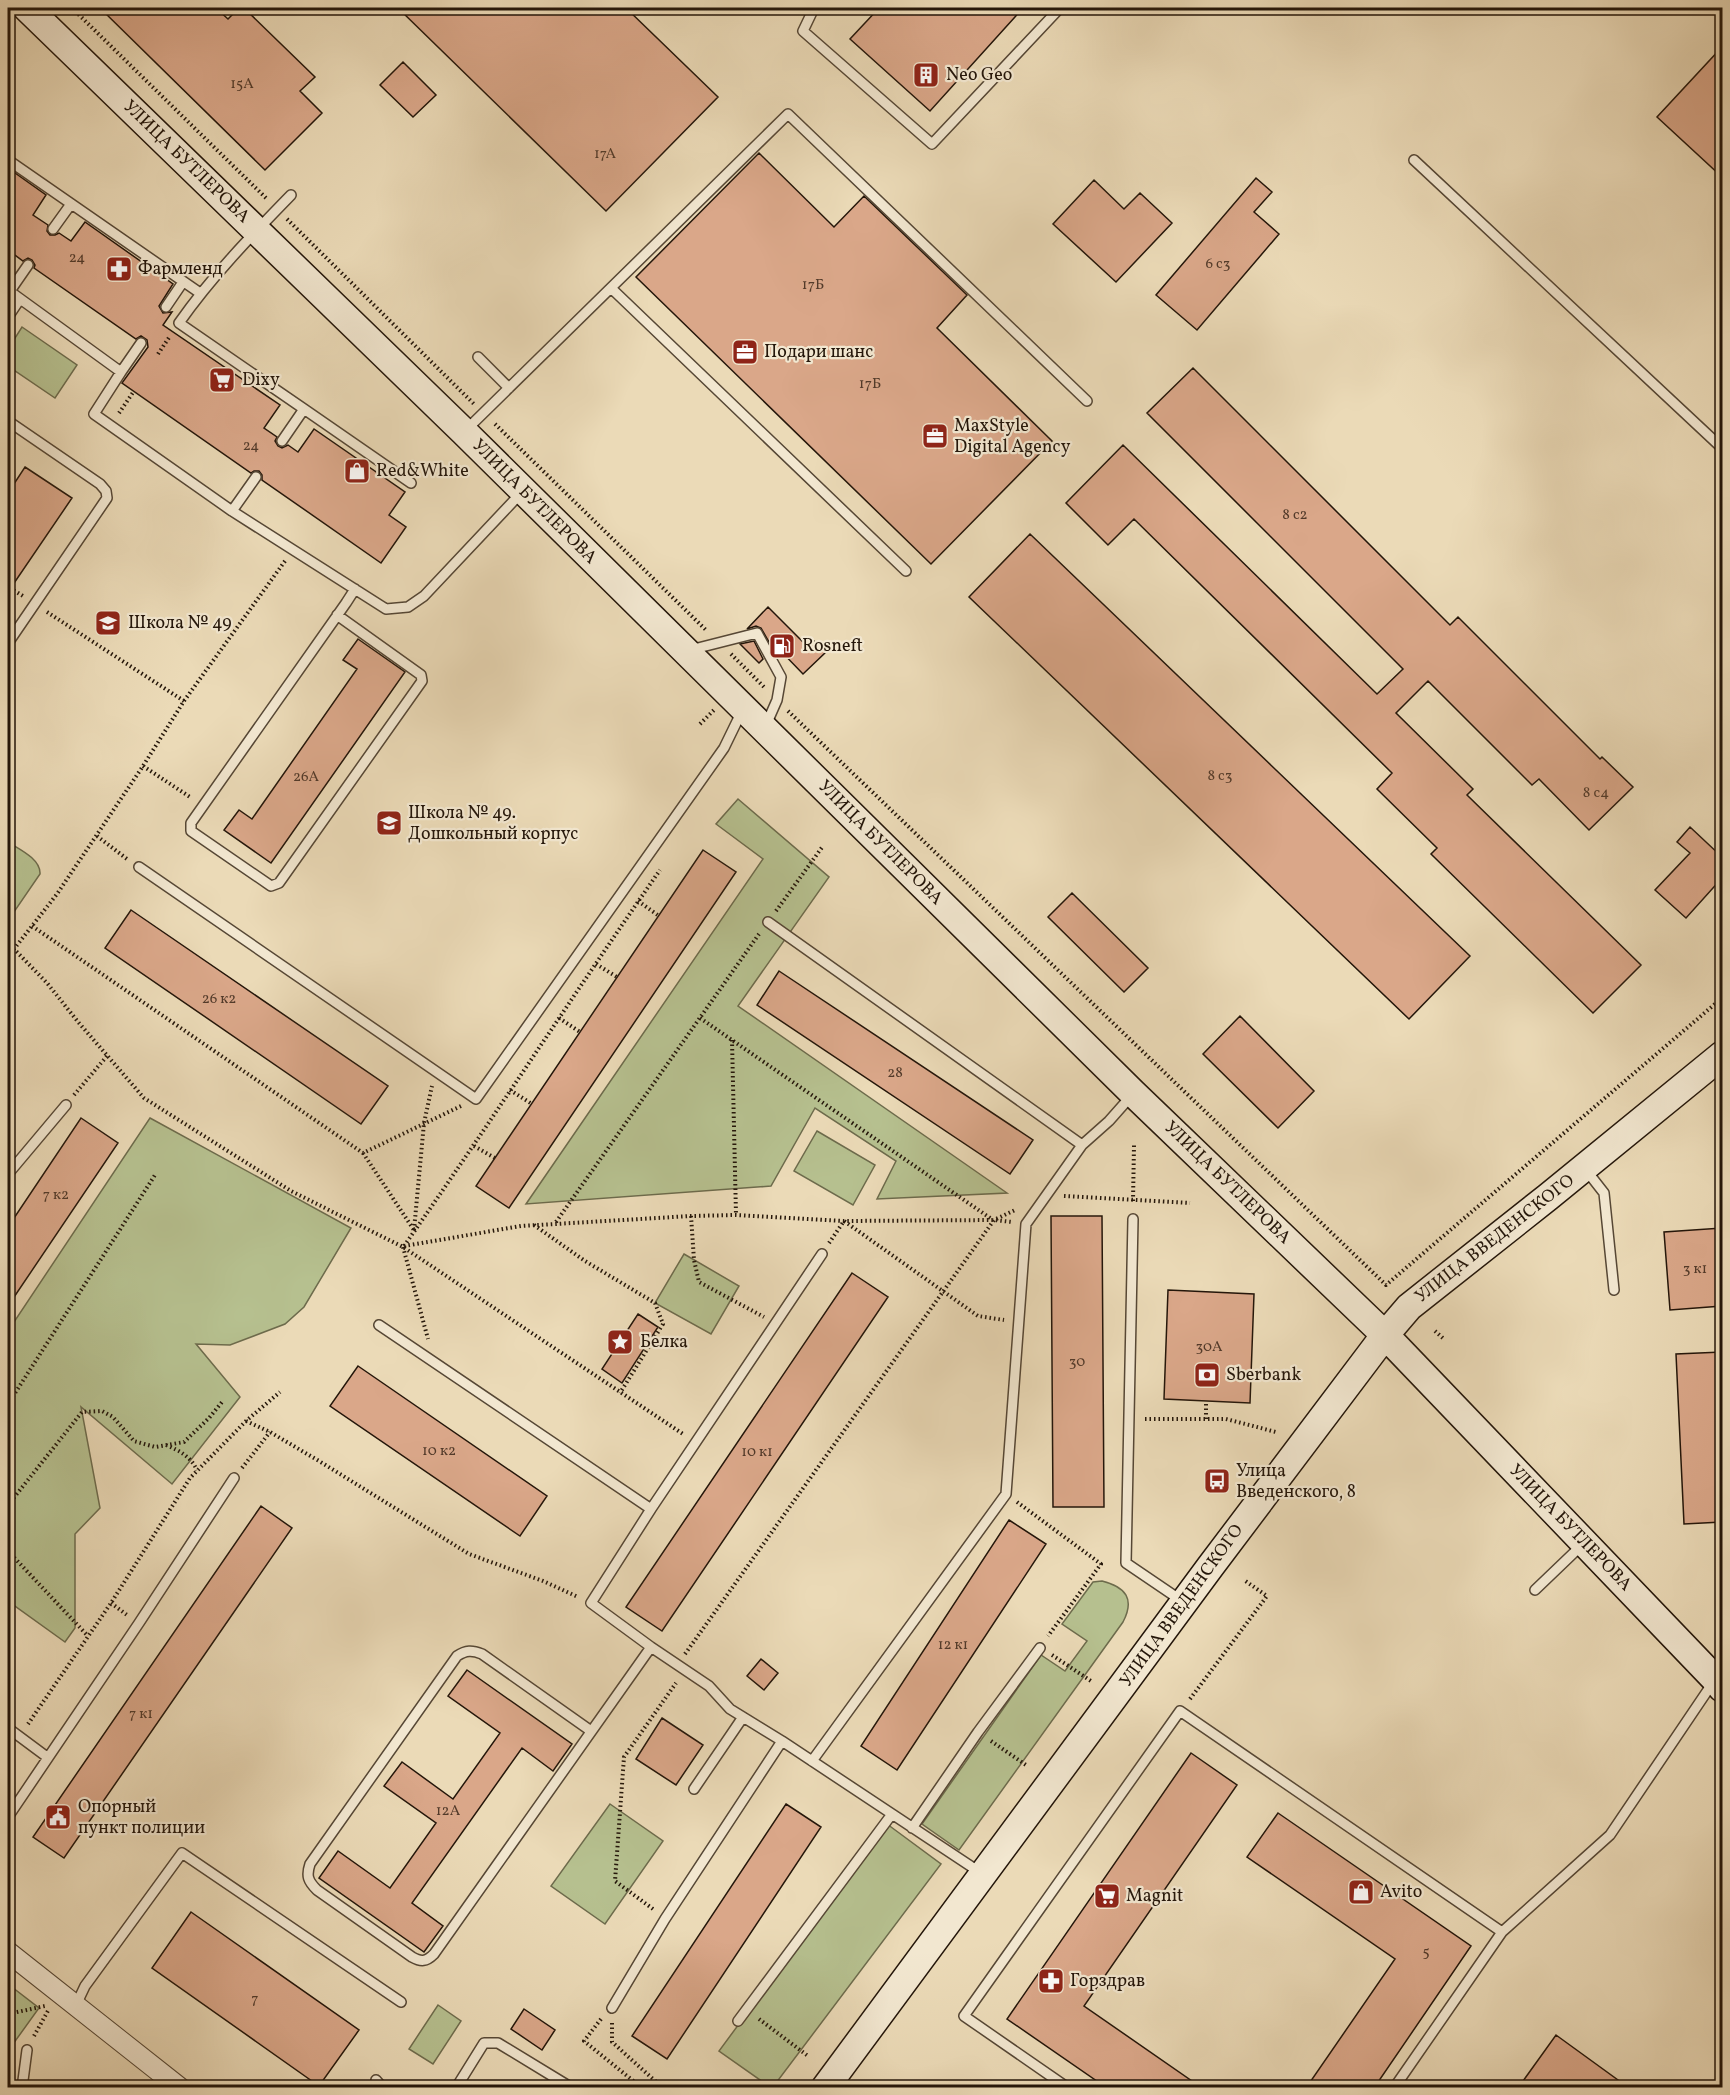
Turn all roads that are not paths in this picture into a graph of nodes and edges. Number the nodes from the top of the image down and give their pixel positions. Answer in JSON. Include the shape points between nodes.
{"nodes":[{"id":1,"x":814,"y":8,"type":"edge"},
{"id":2,"x":1060,"y":8,"type":"edge"},
{"id":3,"x":33,"y":10,"type":"edge"},
{"id":4,"x":8,"y":160,"type":"edge"},
{"id":5,"x":1414,"y":160,"type":"dead end"},
{"id":6,"x":291,"y":195,"type":"dead end"},
{"id":7,"x":71,"y":204,"type":"junction"},
{"id":8,"x":53,"y":229,"type":"dead end"},
{"id":9,"x":256,"y":231,"type":"junction"},
{"id":10,"x":28,"y":265,"type":"dead end"},
{"id":11,"x":183,"y":282,"type":"junction"},
{"id":12,"x":611,"y":288,"type":"junction"},
{"id":13,"x":9,"y":290,"type":"edge"},
{"id":14,"x":200,"y":293,"type":"junction"},
{"id":15,"x":20,"y":299,"type":"junction"},
{"id":16,"x":166,"y":307,"type":"dead end"},
{"id":17,"x":8,"y":317,"type":"edge"},
{"id":18,"x":141,"y":343,"type":"dead end"},
{"id":19,"x":478,"y":357,"type":"dead end"},
{"id":20,"x":121,"y":372,"type":"junction"},
{"id":21,"x":509,"y":388,"type":"junction"},
{"id":22,"x":1087,"y":401,"type":"dead end"},
{"id":23,"x":303,"y":409,"type":"junction"},
{"id":24,"x":8,"y":420,"type":"edge"},
{"id":25,"x":464,"y":432,"type":"junction"},
{"id":26,"x":282,"y":441,"type":"dead end"},
{"id":27,"x":1722,"y":448,"type":"edge"},
{"id":28,"x":256,"y":477,"type":"dead end"},
{"id":29,"x":411,"y":483,"type":"dead end"},
{"id":30,"x":523,"y":491,"type":"junction"},
{"id":31,"x":232,"y":511,"type":"junction"},
{"id":32,"x":906,"y":571,"type":"dead end"},
{"id":33,"x":355,"y":589,"type":"junction"},
{"id":34,"x":337,"y":615,"type":"junction"},
{"id":35,"x":8,"y":643,"type":"edge"},
{"id":36,"x":685,"y":652,"type":"junction"},
{"id":37,"x":743,"y":709,"type":"junction"},
{"id":38,"x":764,"y":729,"type":"junction"},
{"id":39,"x":139,"y":867,"type":"road end"},
{"id":40,"x":768,"y":922,"type":"road end"},
{"id":41,"x":1722,"y":1055,"type":"edge"},
{"id":42,"x":1133,"y":1093,"type":"junction"},
{"id":43,"x":66,"y":1105,"type":"road end"},
{"id":44,"x":1082,"y":1146,"type":"junction"},
{"id":45,"x":1585,"y":1168,"type":"junction"},
{"id":46,"x":8,"y":1173,"type":"edge"},
{"id":47,"x":1133,"y":1219,"type":"road end"},
{"id":48,"x":822,"y":1254,"type":"road end"},
{"id":49,"x":1614,"y":1290,"type":"dead end"},
{"id":50,"x":379,"y":1325,"type":"dead end"},
{"id":51,"x":1385,"y":1335,"type":"junction"},
{"id":52,"x":234,"y":1478,"type":"road end"},
{"id":53,"x":651,"y":1509,"type":"junction"},
{"id":54,"x":1584,"y":1543,"type":"junction"},
{"id":55,"x":1535,"y":1590,"type":"dead end"},
{"id":56,"x":1185,"y":1603,"type":"junction"},
{"id":57,"x":651,"y":1647,"type":"junction"},
{"id":58,"x":1040,"y":1648,"type":"road end"},
{"id":59,"x":1719,"y":1684,"type":"edge"},
{"id":60,"x":743,"y":1717,"type":"junction"},
{"id":61,"x":8,"y":1728,"type":"edge"},
{"id":62,"x":591,"y":1731,"type":"junction"},
{"id":63,"x":782,"y":1741,"type":"junction"},
{"id":64,"x":47,"y":1757,"type":"junction"},
{"id":65,"x":812,"y":1761,"type":"junction"},
{"id":66,"x":694,"y":1789,"type":"dead end"},
{"id":67,"x":892,"y":1814,"type":"junction"},
{"id":68,"x":8,"y":1817,"type":"edge"},
{"id":69,"x":912,"y":1827,"type":"junction"},
{"id":70,"x":983,"y":1875,"type":"junction"},
{"id":71,"x":1502,"y":1932,"type":"junction"},
{"id":72,"x":8,"y":1952,"type":"edge"},
{"id":73,"x":401,"y":2002,"type":"dead end"},
{"id":74,"x":76,"y":2005,"type":"junction"},
{"id":75,"x":612,"y":2008,"type":"road end"},
{"id":76,"x":738,"y":2021,"type":"dead end"},
{"id":77,"x":27,"y":2050,"type":"road end"},
{"id":78,"x":376,"y":2080,"type":"dead end"},
{"id":79,"x":557,"y":2084,"type":"edge"},
{"id":80,"x":22,"y":2088,"type":"edge"},
{"id":81,"x":180,"y":2088,"type":"edge"},
{"id":82,"x":383,"y":2088,"type":"edge"},
{"id":83,"x":456,"y":2088,"type":"edge"},
{"id":84,"x":572,"y":2088,"type":"edge"},
{"id":85,"x":825,"y":2088,"type":"edge"},
{"id":86,"x":1068,"y":2088,"type":"edge"},
{"id":87,"x":1394,"y":2088,"type":"edge"}],
"edges":[{"from":1,"to":2,"type":"lane","via":[[803,31],[932,144]]},
{"from":3,"to":9,"type":"street","name":"УЛИЦА БУТЛЕРОВА"},
{"from":4,"to":7,"type":"lane"},
{"from":5,"to":27,"type":"lane"},
{"from":6,"to":9,"type":"lane"},
{"from":7,"to":8,"type":"lane"},
{"from":7,"to":11,"type":"lane"},
{"from":9,"to":14,"type":"lane"},
{"from":9,"to":25,"type":"street","name":"УЛИЦА БУТЛЕРОВА"},
{"from":10,"to":13,"type":"lane"},
{"from":11,"to":14,"type":"lane"},
{"from":11,"to":16,"type":"lane"},
{"from":12,"to":21,"type":"lane"},
{"from":12,"to":22,"type":"lane","via":[[788,114]]},
{"from":12,"to":32,"type":"lane"},
{"from":13,"to":15,"type":"lane"},
{"from":14,"to":23,"type":"lane","via":[[180,323]]},
{"from":15,"to":17,"type":"lane"},
{"from":15,"to":20,"type":"lane"},
{"from":18,"to":20,"type":"lane"},
{"from":19,"to":21,"type":"lane"},
{"from":20,"to":31,"type":"lane","via":[[94,414]]},
{"from":21,"to":25,"type":"lane"},
{"from":23,"to":26,"type":"lane"},
{"from":23,"to":29,"type":"lane"},
{"from":24,"to":35,"type":"lane","via":[[100,484],[107,498]]},
{"from":25,"to":30,"type":"street","name":"УЛИЦА БУТЛЕРОВА"},
{"from":28,"to":31,"type":"lane"},
{"from":30,"to":33,"type":"lane","via":[[424,596],[408,607],[386,609]]},
{"from":30,"to":36,"type":"street","name":"УЛИЦА БУТЛЕРОВА"},
{"from":31,"to":33,"type":"lane"},
{"from":33,"to":34,"type":"lane"},
{"from":34,"to":34,"type":"lane","via":[[421,675],[422,681],[279,883],[271,886],[191,831],[191,823]]},
{"from":36,"to":37,"type":"street","name":"УЛИЦА БУТЛЕРОВА"},
{"from":36,"to":38,"type":"lane","via":[[757,633],[781,677],[777,700]]},
{"from":37,"to":38,"type":"street","name":"УЛИЦА БУТЛЕРОВА"},
{"from":37,"to":39,"type":"lane","via":[[723,748],[476,1099]]},
{"from":38,"to":42,"type":"street","name":"УЛИЦА БУТЛЕРОВА"},
{"from":40,"to":44,"type":"lane"},
{"from":41,"to":45,"type":"street","name":"УЛИЦА ВВЕДЕНСКОГО"},
{"from":42,"to":44,"type":"lane"},
{"from":42,"to":51,"type":"street","name":"УЛИЦА БУТЛЕРОВА"},
{"from":43,"to":46,"type":"lane"},
{"from":44,"to":65,"type":"lane","via":[[1026,1224],[1006,1494]]},
{"from":45,"to":49,"type":"lane","via":[[1604,1193]]},
{"from":45,"to":51,"type":"street","name":"УЛИЦА ВВЕДЕНСКОГО","via":[[1409,1307]]},
{"from":47,"to":56,"type":"lane","via":[[1126,1563]]},
{"from":48,"to":53,"type":"lane"},
{"from":50,"to":53,"type":"lane"},
{"from":51,"to":54,"type":"street","name":"УЛИЦА БУТЛЕРОВА"},
{"from":51,"to":56,"type":"street","name":"УЛИЦА ВВЕДЕНСКОГО"},
{"from":52,"to":64,"type":"lane"},
{"from":53,"to":57,"type":"lane","via":[[591,1603]]},
{"from":54,"to":55,"type":"lane"},
{"from":54,"to":59,"type":"street","name":"УЛИЦА БУТЛЕРОВА"},
{"from":56,"to":70,"type":"street","name":"УЛИЦА ВВЕДЕНСКОГО"},
{"from":57,"to":60,"type":"lane","via":[[709,1686]]},
{"from":57,"to":62,"type":"lane"},
{"from":58,"to":69,"type":"lane"},
{"from":59,"to":71,"type":"lane","via":[[1610,1835]]},
{"from":60,"to":63,"type":"lane"},
{"from":60,"to":66,"type":"lane"},
{"from":61,"to":64,"type":"lane"},
{"from":62,"to":62,"type":"lane","via":[[428,1960],[412,1957],[309,1882],[310,1864],[463,1652],[482,1654]]},
{"from":63,"to":65,"type":"lane"},
{"from":63,"to":75,"type":"lane"},
{"from":64,"to":68,"type":"lane"},
{"from":65,"to":67,"type":"lane"},
{"from":67,"to":69,"type":"lane"},
{"from":67,"to":76,"type":"lane"},
{"from":69,"to":70,"type":"lane"},
{"from":70,"to":85,"type":"street","name":"УЛИЦА ВВЕДЕНСКОГО"},
{"from":71,"to":86,"type":"lane","via":[[1180,1711],[964,2016]]},
{"from":71,"to":87,"type":"lane"},
{"from":72,"to":74,"type":"street"},
{"from":73,"to":74,"type":"lane","via":[[182,1853],[85,1986]]},
{"from":74,"to":81,"type":"street"},
{"from":77,"to":80,"type":"lane"},
{"from":78,"to":82,"type":"lane"},
{"from":79,"to":83,"type":"lane","via":[[498,2043],[484,2043]]},
{"from":79,"to":84,"type":"lane"}]}
